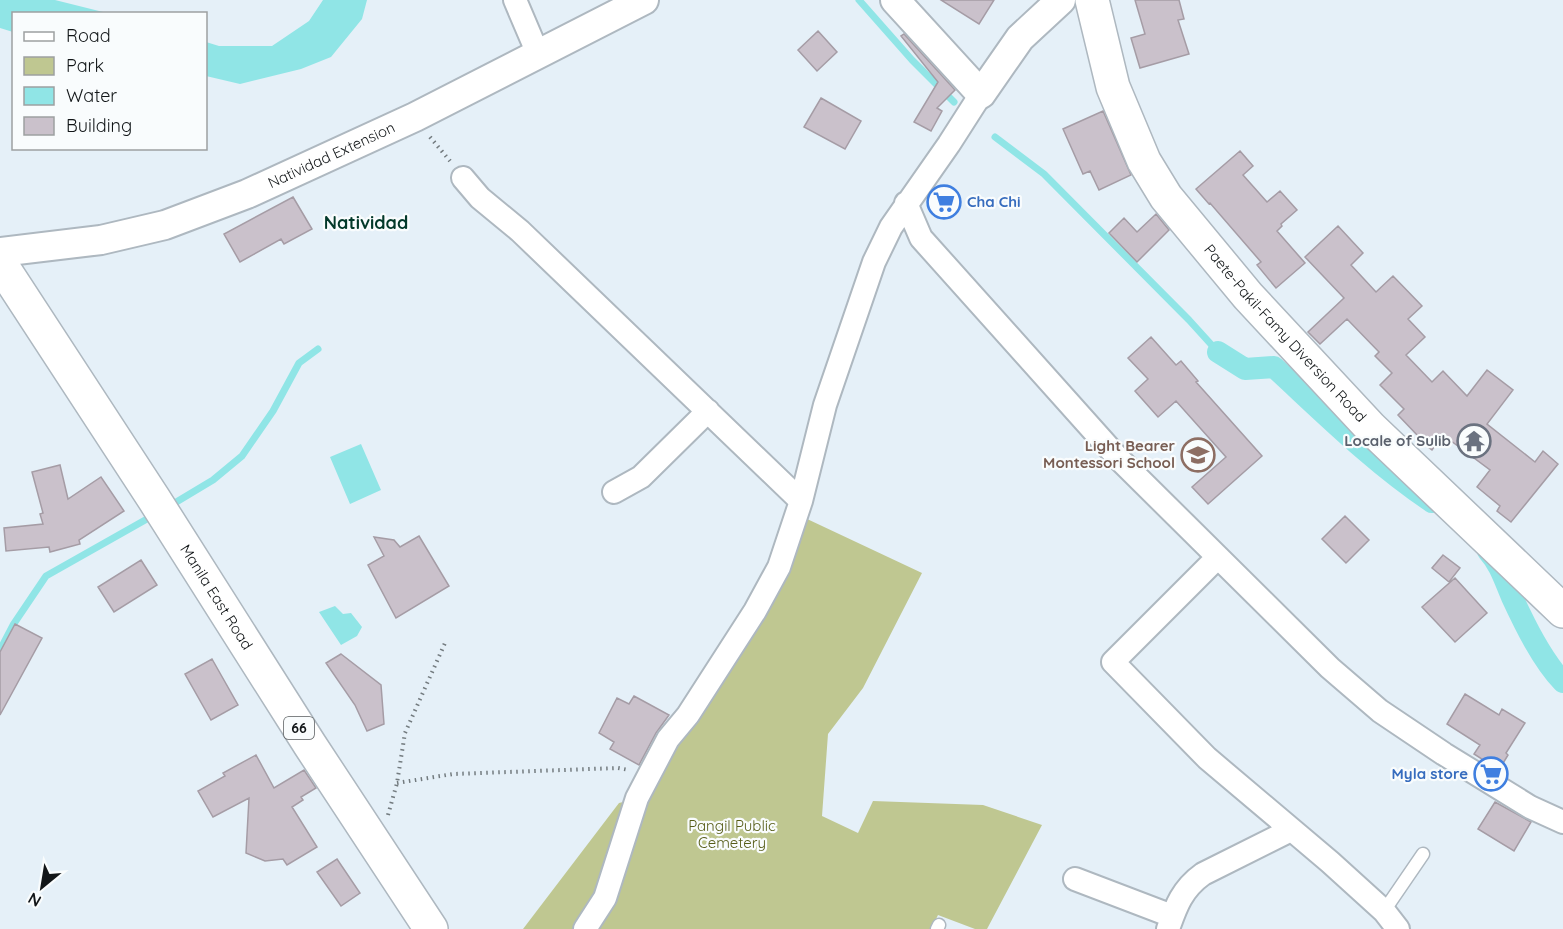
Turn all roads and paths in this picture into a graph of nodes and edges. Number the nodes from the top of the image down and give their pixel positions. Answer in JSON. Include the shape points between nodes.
{"nodes":[{"id":1,"x":514,"y":0,"type":"edge"},
{"id":2,"x":644,"y":0,"type":"edge"},
{"id":3,"x":896,"y":0,"type":"edge"},
{"id":4,"x":1061,"y":0,"type":"edge"},
{"id":5,"x":1092,"y":0,"type":"edge"},
{"id":6,"x":538,"y":54,"type":"junction"},
{"id":7,"x":981,"y":94,"type":"junction"},
{"id":8,"x":415,"y":117,"type":"junction"},
{"id":9,"x":463,"y":178,"type":"joint"},
{"id":10,"x":906,"y":203,"type":"junction"},
{"id":11,"x":0,"y":252,"type":"edge"},
{"id":12,"x":0,"y":263,"type":"edge"},
{"id":13,"x":708,"y":411,"type":"junction"},
{"id":14,"x":614,"y":492,"type":"dead end"},
{"id":15,"x":801,"y":501,"type":"junction"},
{"id":16,"x":1218,"y":557,"type":"junction"},
{"id":17,"x":1563,"y":611,"type":"edge"},
{"id":18,"x":445,"y":643,"type":"dead end"},
{"id":19,"x":649,"y":774,"type":"junction"},
{"id":20,"x":1563,"y":822,"type":"edge"},
{"id":21,"x":1291,"y":830,"type":"junction"},
{"id":22,"x":1424,"y":854,"type":"dead end"},
{"id":23,"x":1075,"y":879,"type":"dead end"},
{"id":24,"x":1391,"y":920,"type":"edge"},
{"id":25,"x":1170,"y":923,"type":"edge"},
{"id":26,"x":431,"y":929,"type":"edge"},
{"id":27,"x":585,"y":929,"type":"edge"}],
"edges":[{"from":1,"to":6,"type":"street"},
{"from":2,"to":6,"type":"street","name":"Natividad Extension"},
{"from":3,"to":7,"type":"street"},
{"from":4,"to":7,"type":"street","via":[[1020,38]]},
{"from":5,"to":17,"type":"main road","name":"Paete-Pakil-Famy Diversion Road","via":[[1113,87],[1143,161],[1166,197],[1248,296],[1371,428]]},
{"from":6,"to":8,"type":"street","name":"Natividad Extension"},
{"from":7,"to":10,"type":"street"},
{"from":8,"to":9,"type":"path"},
{"from":8,"to":11,"type":"street","name":"Natividad Extension","via":[[247,194],[165,225],[101,240]]},
{"from":9,"to":13,"type":"street"},
{"from":10,"to":15,"type":"street","via":[[874,262],[825,405]]},
{"from":10,"to":16,"type":"street","via":[[921,238],[957,280],[1118,458]]},
{"from":12,"to":26,"type":"main road","name":"Manila East Road","number":"66"},
{"from":13,"to":14,"type":"street","via":[[641,477]]},
{"from":13,"to":15,"type":"street"},
{"from":15,"to":19,"type":"street","via":[[779,567],[766,592]]},
{"from":16,"to":20,"type":"street","via":[[1330,668],[1380,711],[1530,807]]},
{"from":16,"to":21,"type":"street","via":[[1113,662],[1207,758]]},
{"from":18,"to":19,"type":"path","via":[[405,732],[397,783],[453,774],[618,768]]},
{"from":19,"to":27,"type":"street","via":[[637,798],[605,898]]},
{"from":21,"to":24,"type":"street"},
{"from":21,"to":25,"type":"street","via":[[1190,883]]},
{"from":22,"to":24,"type":"lane"},
{"from":23,"to":25,"type":"street"}]}
